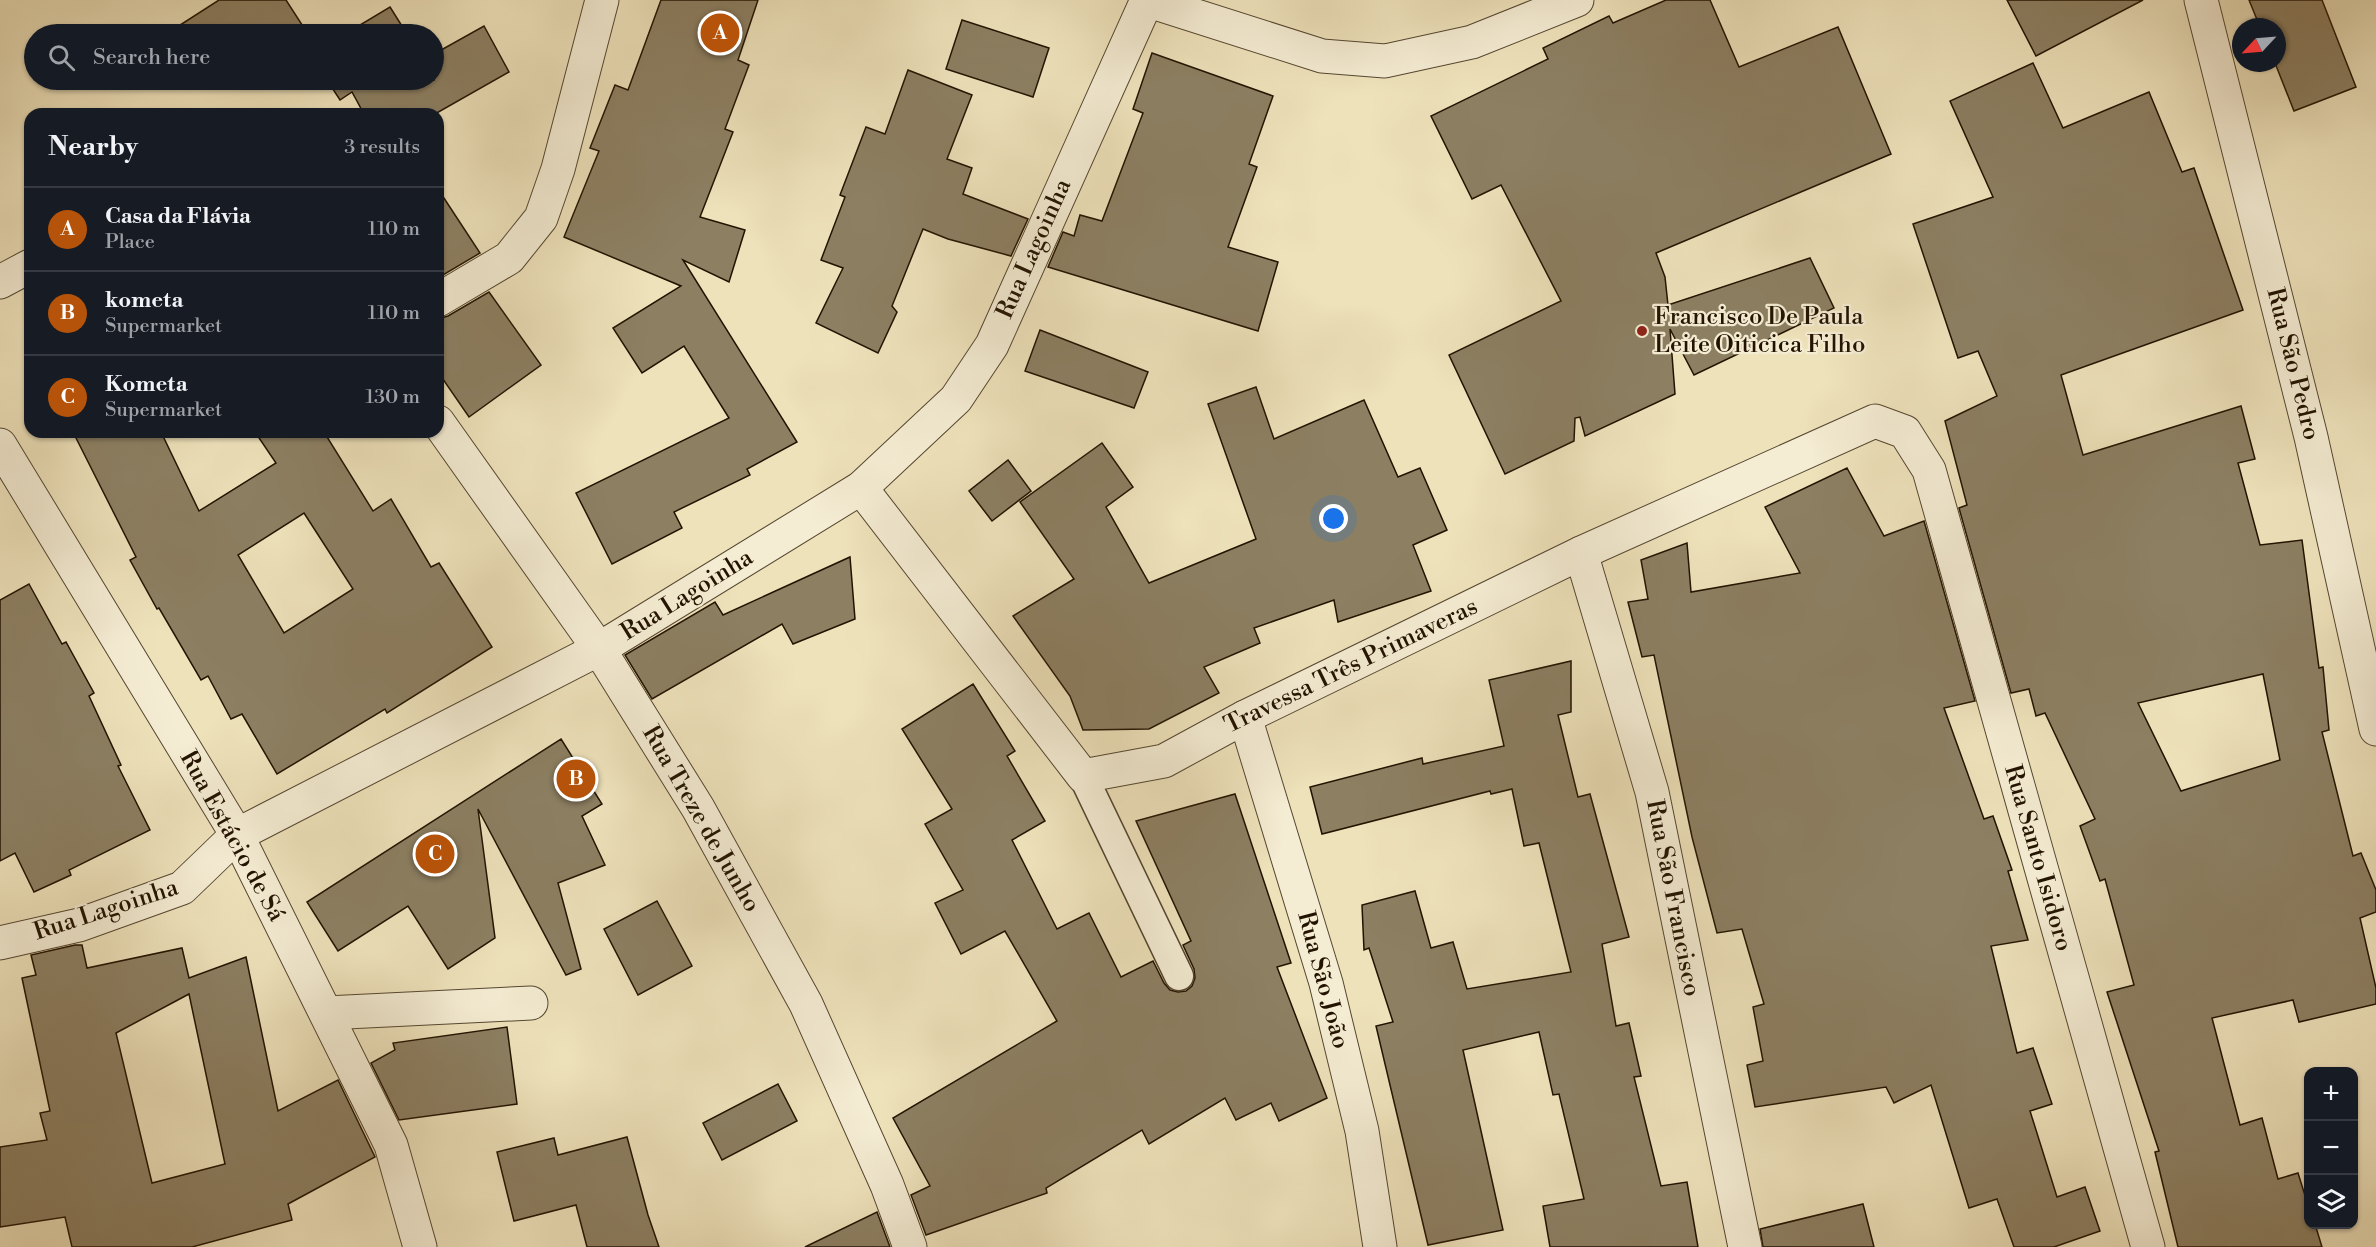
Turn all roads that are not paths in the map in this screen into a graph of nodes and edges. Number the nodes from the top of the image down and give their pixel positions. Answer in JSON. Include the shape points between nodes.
{"nodes":[{"id":1,"x":602,"y":0,"type":"edge"},
{"id":2,"x":1146,"y":0,"type":"edge"},
{"id":3,"x":1577,"y":0,"type":"edge"},
{"id":4,"x":2201,"y":0,"type":"edge"},
{"id":5,"x":24,"y":269,"type":"edge"},
{"id":6,"x":0,"y":282,"type":"edge"},
{"id":7,"x":444,"y":296,"type":"edge"},
{"id":8,"x":444,"y":430,"type":"edge"},
{"id":9,"x":0,"y":446,"type":"edge"},
{"id":10,"x":1929,"y":470,"type":"joint"},
{"id":11,"x":861,"y":488,"type":"junction"},
{"id":12,"x":1581,"y":553,"type":"junction"},
{"id":13,"x":599,"y":649,"type":"junction"},
{"id":14,"x":1245,"y":717,"type":"junction"},
{"id":15,"x":2376,"y":729,"type":"edge"},
{"id":16,"x":1083,"y":776,"type":"junction"},
{"id":17,"x":237,"y":835,"type":"junction"},
{"id":18,"x":0,"y":943,"type":"edge"},
{"id":19,"x":1179,"y":976,"type":"dead end"},
{"id":20,"x":531,"y":1003,"type":"dead end"},
{"id":21,"x":326,"y":1013,"type":"junction"},
{"id":22,"x":420,"y":1247,"type":"edge"},
{"id":23,"x":910,"y":1247,"type":"edge"},
{"id":24,"x":1380,"y":1247,"type":"edge"},
{"id":25,"x":1745,"y":1247,"type":"edge"},
{"id":26,"x":2148,"y":1247,"type":"edge"}],
"edges":[{"from":1,"to":7,"type":"street","via":[[558,169],[541,218],[508,258]]},
{"from":2,"to":3,"type":"street","via":[[1322,56],[1385,61],[1472,42]]},
{"from":2,"to":11,"type":"street","name":"Rua Lagoinha","via":[[992,345],[956,399]]},
{"from":4,"to":15,"type":"street","name":"Rua São Pedro","via":[[2312,437]]},
{"from":5,"to":6,"type":"street"},
{"from":8,"to":13,"type":"street","name":"Rua Treze de Junho"},
{"from":9,"to":17,"type":"street","name":"Rua Estácio de Sá"},
{"from":10,"to":12,"type":"street","name":"Travessa Três Primaveras","via":[[1905,432],[1875,421]]},
{"from":10,"to":26,"type":"street","name":"Rua Santo Isidoro"},
{"from":11,"to":13,"type":"street","name":"Rua Lagoinha"},
{"from":11,"to":16,"type":"street"},
{"from":12,"to":14,"type":"street","name":"Travessa Três Primaveras"},
{"from":12,"to":25,"type":"street","name":"Rua São Francisco","via":[[1652,792]]},
{"from":13,"to":17,"type":"street","name":"Rua Lagoinha"},
{"from":13,"to":23,"type":"street","name":"Rua Treze de Junho","via":[[698,808],[806,1004]]},
{"from":14,"to":16,"type":"street","name":"Travessa Três Primaveras","via":[[1164,761]]},
{"from":14,"to":24,"type":"street","name":"Rua São João","via":[[1326,983],[1362,1131]]},
{"from":16,"to":19,"type":"lane"},
{"from":17,"to":18,"type":"street","name":"Rua Lagoinha","via":[[182,888],[79,925]]},
{"from":17,"to":21,"type":"street","name":"Rua Estácio de Sá"},
{"from":20,"to":21,"type":"street"},
{"from":21,"to":22,"type":"street","name":"Rua Estácio de Sá","via":[[391,1145]]}]}
